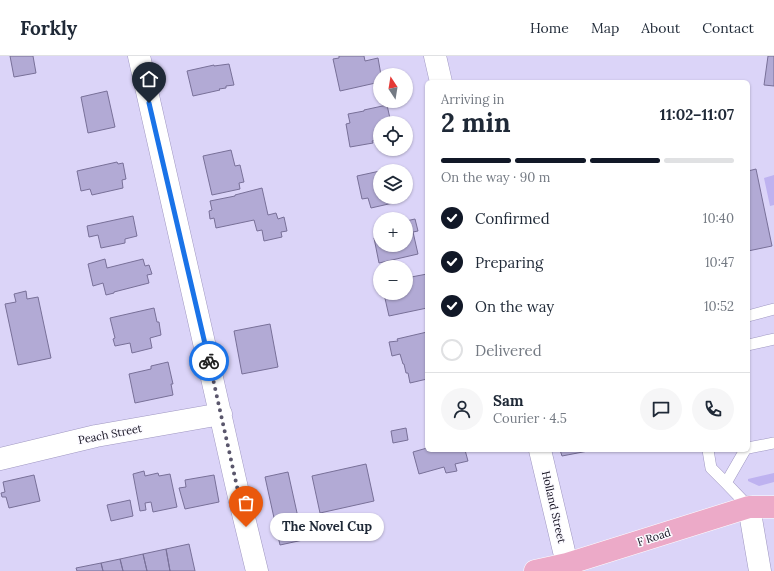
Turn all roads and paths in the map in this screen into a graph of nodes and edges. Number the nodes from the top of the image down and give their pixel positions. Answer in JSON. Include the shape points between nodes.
{"nodes":[{"id":1,"x":139,"y":56,"type":"edge"},
{"id":2,"x":435,"y":56,"type":"edge"},
{"id":3,"x":441,"y":80,"type":"edge"},
{"id":4,"x":774,"y":309,"type":"edge"},
{"id":5,"x":750,"y":315,"type":"edge"},
{"id":6,"x":774,"y":339,"type":"edge"},
{"id":7,"x":750,"y":345,"type":"edge"},
{"id":8,"x":221,"y":414,"type":"junction"},
{"id":9,"x":774,"y":442,"type":"edge"},
{"id":10,"x":750,"y":448,"type":"edge"},
{"id":11,"x":540,"y":452,"type":"edge"},
{"id":12,"x":708,"y":452,"type":"edge"},
{"id":13,"x":744,"y":452,"type":"edge"},
{"id":14,"x":0,"y":459,"type":"edge"},
{"id":15,"x":726,"y":483,"type":"junction"},
{"id":16,"x":749,"y":507,"type":"junction"},
{"id":17,"x":774,"y":507,"type":"edge"},
{"id":18,"x":567,"y":564,"type":"junction"},
{"id":19,"x":257,"y":571,"type":"edge"},
{"id":20,"x":535,"y":571,"type":"edge"},
{"id":21,"x":760,"y":571,"type":"edge"}],
"edges":[{"from":1,"to":8,"type":"street"},
{"from":2,"to":3,"type":"street"},
{"from":4,"to":5,"type":"lane"},
{"from":6,"to":7,"type":"lane"},
{"from":8,"to":14,"type":"street","name":"Peach Street","via":[[96,436]]},
{"from":8,"to":19,"type":"street"},
{"from":9,"to":10,"type":"lane"},
{"from":11,"to":18,"type":"street","name":"Holland Street"},
{"from":12,"to":15,"type":"lane","via":[[711,468]]},
{"from":13,"to":15,"type":"lane"},
{"from":15,"to":16,"type":"lane"},
{"from":16,"to":17,"type":"main road","name":"F Road"},
{"from":16,"to":18,"type":"main road","name":"F Road"},
{"from":16,"to":21,"type":"street"},
{"from":18,"to":20,"type":"main road","name":"F Road"}]}
